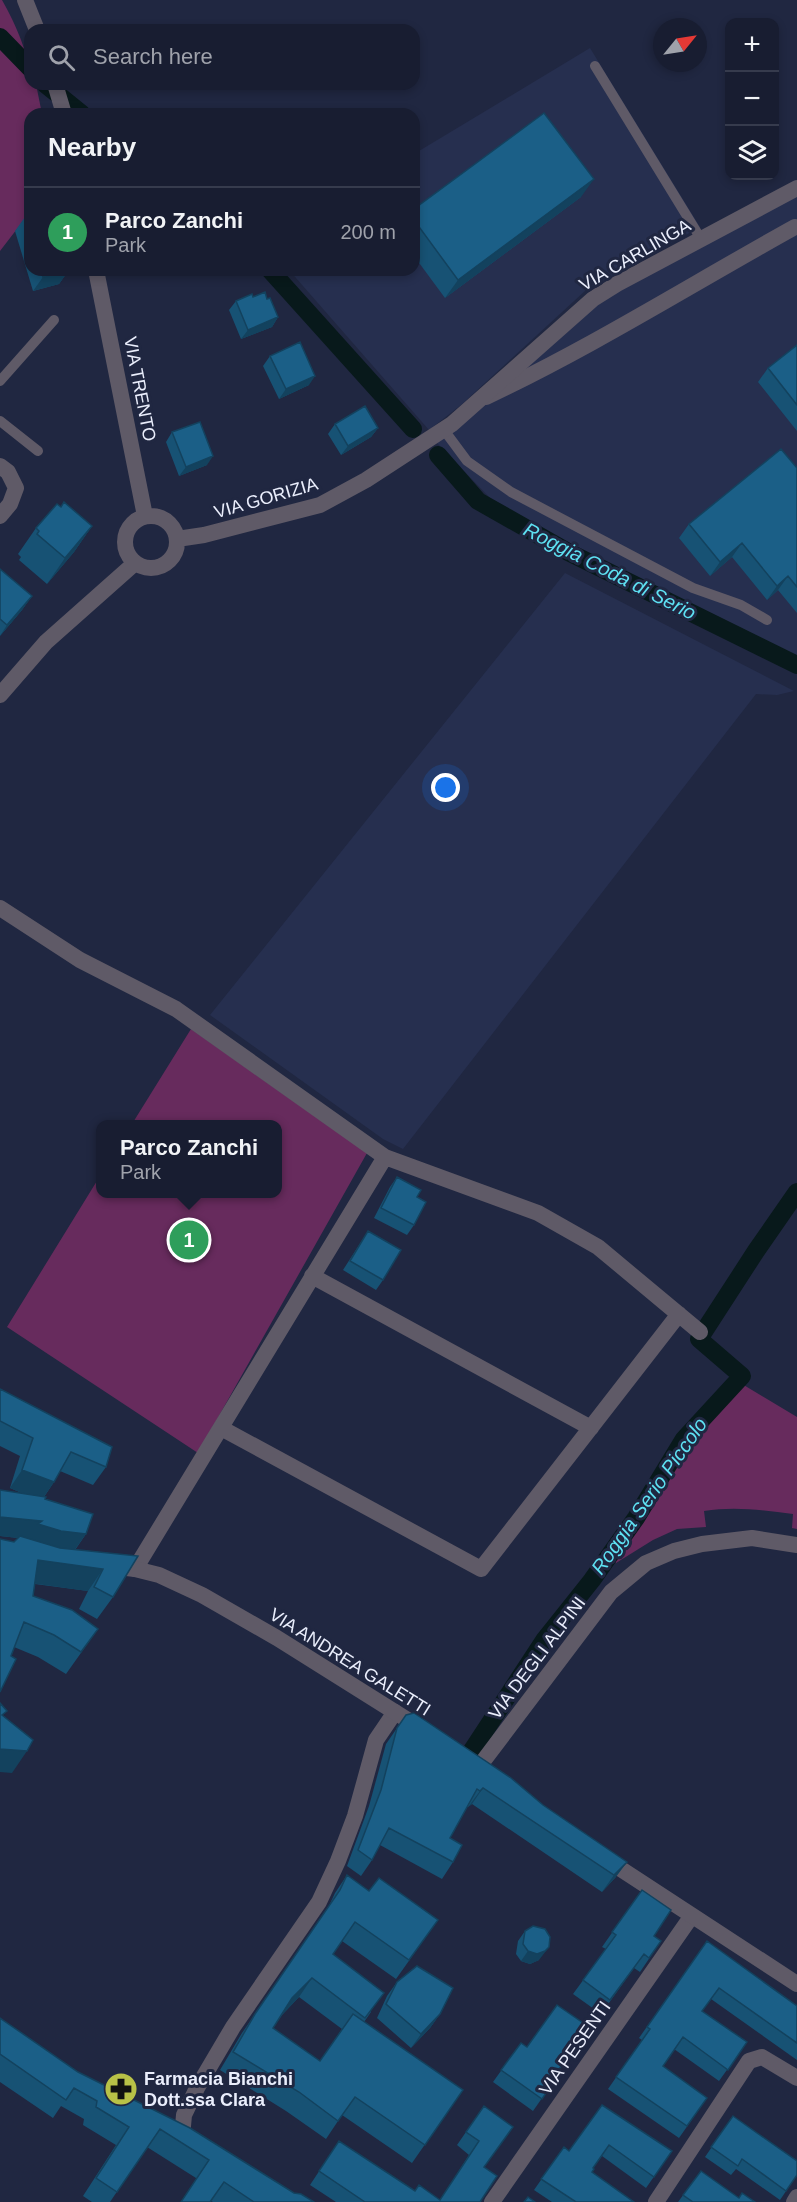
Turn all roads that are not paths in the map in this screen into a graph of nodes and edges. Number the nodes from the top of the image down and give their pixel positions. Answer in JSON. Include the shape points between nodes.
{"nodes":[{"id":1,"x":25,"y":0,"type":"edge"},
{"id":2,"x":35,"y":24,"type":"edge"},
{"id":3,"x":595,"y":66,"type":"dead end"},
{"id":4,"x":57,"y":90,"type":"edge"},
{"id":5,"x":62,"y":108,"type":"edge"},
{"id":6,"x":797,"y":188,"type":"edge"},
{"id":7,"x":795,"y":227,"type":"dead end"},
{"id":8,"x":701,"y":239,"type":"junction"},
{"id":9,"x":97,"y":276,"type":"edge"},
{"id":10,"x":54,"y":320,"type":"dead end"},
{"id":11,"x":0,"y":381,"type":"edge"},
{"id":12,"x":482,"y":399,"type":"junction"},
{"id":13,"x":0,"y":421,"type":"edge"},
{"id":14,"x":444,"y":430,"type":"junction"},
{"id":15,"x":423,"y":444,"type":"joint"},
{"id":16,"x":38,"y":452,"type":"dead end"},
{"id":17,"x":0,"y":465,"type":"edge"},
{"id":18,"x":0,"y":516,"type":"edge"},
{"id":19,"x":145,"y":516,"type":"junction"},
{"id":20,"x":177,"y":539,"type":"junction"},
{"id":21,"x":135,"y":563,"type":"junction"},
{"id":22,"x":766,"y":620,"type":"dead end"},
{"id":23,"x":0,"y":695,"type":"edge"},
{"id":24,"x":0,"y":908,"type":"edge"},
{"id":25,"x":385,"y":1157,"type":"junction"},
{"id":26,"x":312,"y":1276,"type":"junction"},
{"id":27,"x":679,"y":1314,"type":"junction"},
{"id":28,"x":700,"y":1332,"type":"dead end"},
{"id":29,"x":220,"y":1428,"type":"junction"},
{"id":30,"x":591,"y":1428,"type":"junction"},
{"id":31,"x":797,"y":1545,"type":"edge"},
{"id":32,"x":95,"y":1565,"type":"edge"},
{"id":33,"x":135,"y":1569,"type":"junction"},
{"id":34,"x":395,"y":1712,"type":"junction"},
{"id":35,"x":433,"y":1736,"type":"edge"},
{"id":36,"x":497,"y":1778,"type":"edge"},
{"id":37,"x":586,"y":1847,"type":"edge"},
{"id":38,"x":691,"y":1917,"type":"junction"},
{"id":39,"x":797,"y":1984,"type":"edge"},
{"id":40,"x":797,"y":2078,"type":"edge"},
{"id":41,"x":162,"y":2127,"type":"edge"},
{"id":42,"x":182,"y":2137,"type":"junction"},
{"id":43,"x":198,"y":2146,"type":"edge"},
{"id":44,"x":797,"y":2197,"type":"edge"},
{"id":45,"x":492,"y":2202,"type":"edge"},
{"id":46,"x":656,"y":2202,"type":"edge"},
{"id":47,"x":794,"y":2202,"type":"edge"}],
"edges":[{"from":1,"to":2,"type":"street"},
{"from":3,"to":8,"type":"lane"},
{"from":4,"to":5,"type":"street"},
{"from":6,"to":8,"type":"street","name":"VIA CARLINGA"},
{"from":7,"to":12,"type":"street","via":[[604,337]]},
{"from":8,"to":12,"type":"street","name":"VIA CARLINGA","via":[[594,299]]},
{"from":9,"to":19,"type":"street","name":"VIA TRENTO"},
{"from":10,"to":11,"type":"lane"},
{"from":12,"to":14,"type":"street","name":"VIA CARLINGA"},
{"from":13,"to":16,"type":"lane"},
{"from":14,"to":15,"type":"street","name":"VIA CARLINGA"},
{"from":14,"to":22,"type":"lane","via":[[467,461],[511,492],[693,588],[741,605]]},
{"from":15,"to":20,"type":"street","name":"VIA GORIZIA","via":[[320,505],[204,536]]},
{"from":17,"to":18,"type":"street","via":[[16,488]]},
{"from":19,"to":20,"type":"street","via":[[162,518]]},
{"from":19,"to":21,"type":"street","via":[[136,520],[125,537],[125,547]]},
{"from":20,"to":21,"type":"street","via":[[172,558],[164,565],[145,568]]},
{"from":21,"to":23,"type":"street","via":[[46,642]]},
{"from":24,"to":25,"type":"street","via":[[80,960],[176,1008]]},
{"from":25,"to":26,"type":"street"},
{"from":25,"to":27,"type":"street","via":[[538,1213],[598,1247]]},
{"from":26,"to":29,"type":"street"},
{"from":26,"to":30,"type":"street"},
{"from":27,"to":28,"type":"street"},
{"from":27,"to":30,"type":"street"},
{"from":29,"to":30,"type":"street","via":[[481,1569]]},
{"from":29,"to":33,"type":"street"},
{"from":31,"to":36,"type":"street","name":"VIA DEGLI ALPINI","via":[[752,1538],[702,1544],[646,1563],[611,1592],[476,1761]]},
{"from":32,"to":33,"type":"street","name":"VIA ANDREA GALETTI"},
{"from":33,"to":34,"type":"street","name":"VIA ANDREA GALETTI","via":[[159,1575],[202,1595]]},
{"from":34,"to":35,"type":"street","name":"VIA ANDREA GALETTI"},
{"from":34,"to":42,"type":"street","via":[[376,1740],[356,1816],[319,1902],[233,2027],[203,2078],[184,2115]]},
{"from":37,"to":38,"type":"street"},
{"from":38,"to":39,"type":"street"},
{"from":38,"to":45,"type":"street","name":"VIA PESENTI"},
{"from":40,"to":46,"type":"street","via":[[762,2057],[749,2061]]},
{"from":41,"to":42,"type":"street"},
{"from":42,"to":43,"type":"street"},
{"from":44,"to":47,"type":"street"}]}
